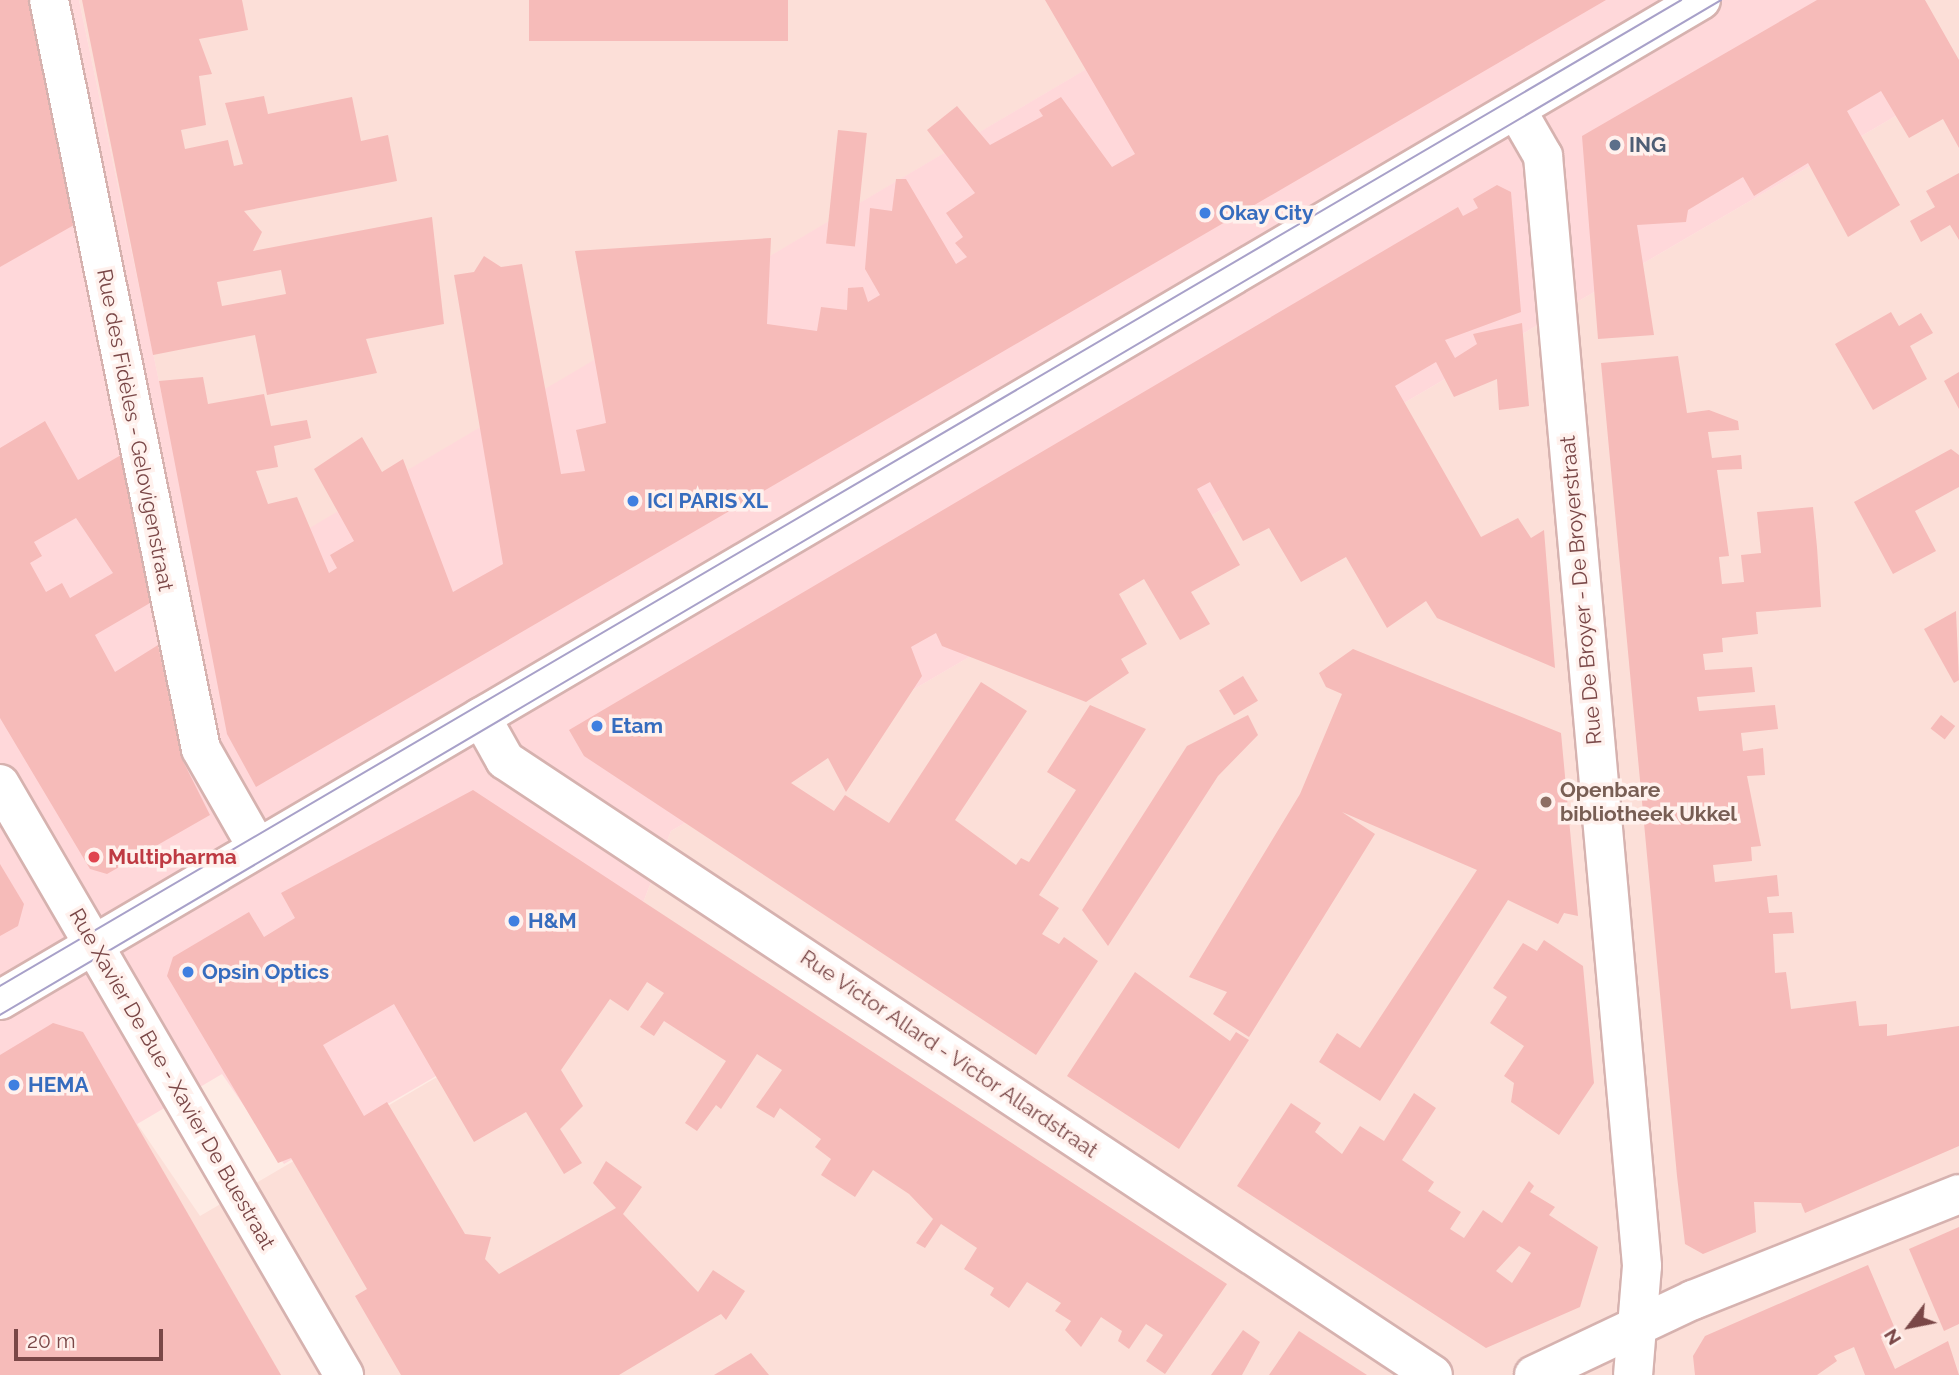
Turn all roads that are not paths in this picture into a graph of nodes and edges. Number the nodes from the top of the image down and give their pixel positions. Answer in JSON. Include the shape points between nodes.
{"nodes":[{"id":1,"x":49,"y":0,"type":"edge"},
{"id":2,"x":1701,"y":0,"type":"edge"},
{"id":3,"x":1517,"y":111,"type":"junction"},
{"id":4,"x":481,"y":717,"type":"junction"},
{"id":5,"x":0,"y":784,"type":"edge"},
{"id":6,"x":257,"y":847,"type":"junction"},
{"id":7,"x":94,"y":944,"type":"junction"},
{"id":8,"x":0,"y":1000,"type":"edge"},
{"id":9,"x":1959,"y":1194,"type":"edge"},
{"id":10,"x":1637,"y":1327,"type":"junction"},
{"id":11,"x":344,"y":1375,"type":"edge"},
{"id":12,"x":1433,"y":1375,"type":"edge"},
{"id":13,"x":1534,"y":1375,"type":"edge"},
{"id":14,"x":1633,"y":1375,"type":"edge"}],
"edges":[{"from":1,"to":6,"type":"street","name":"Rue des Fidèles - Gelovigenstraat","via":[[201,749]]},
{"from":2,"to":3,"type":"street"},
{"from":3,"to":4,"type":"street"},
{"from":3,"to":10,"type":"street","name":"Rue De Broyer - De Broyerstraat","via":[[1543,156],[1642,1266]]},
{"from":4,"to":6,"type":"street"},
{"from":4,"to":12,"type":"street","name":"Rue Victor Allard - Victor Allardstraat","via":[[505,760]]},
{"from":5,"to":7,"type":"street","name":"Rue Xavier De Bue - Xavier De Buestraat"},
{"from":6,"to":7,"type":"street"},
{"from":7,"to":8,"type":"street"},
{"from":7,"to":11,"type":"street","name":"Rue Xavier De Bue - Xavier De Buestraat"},
{"from":9,"to":10,"type":"street"},
{"from":10,"to":13,"type":"street"},
{"from":10,"to":14,"type":"street"}]}
